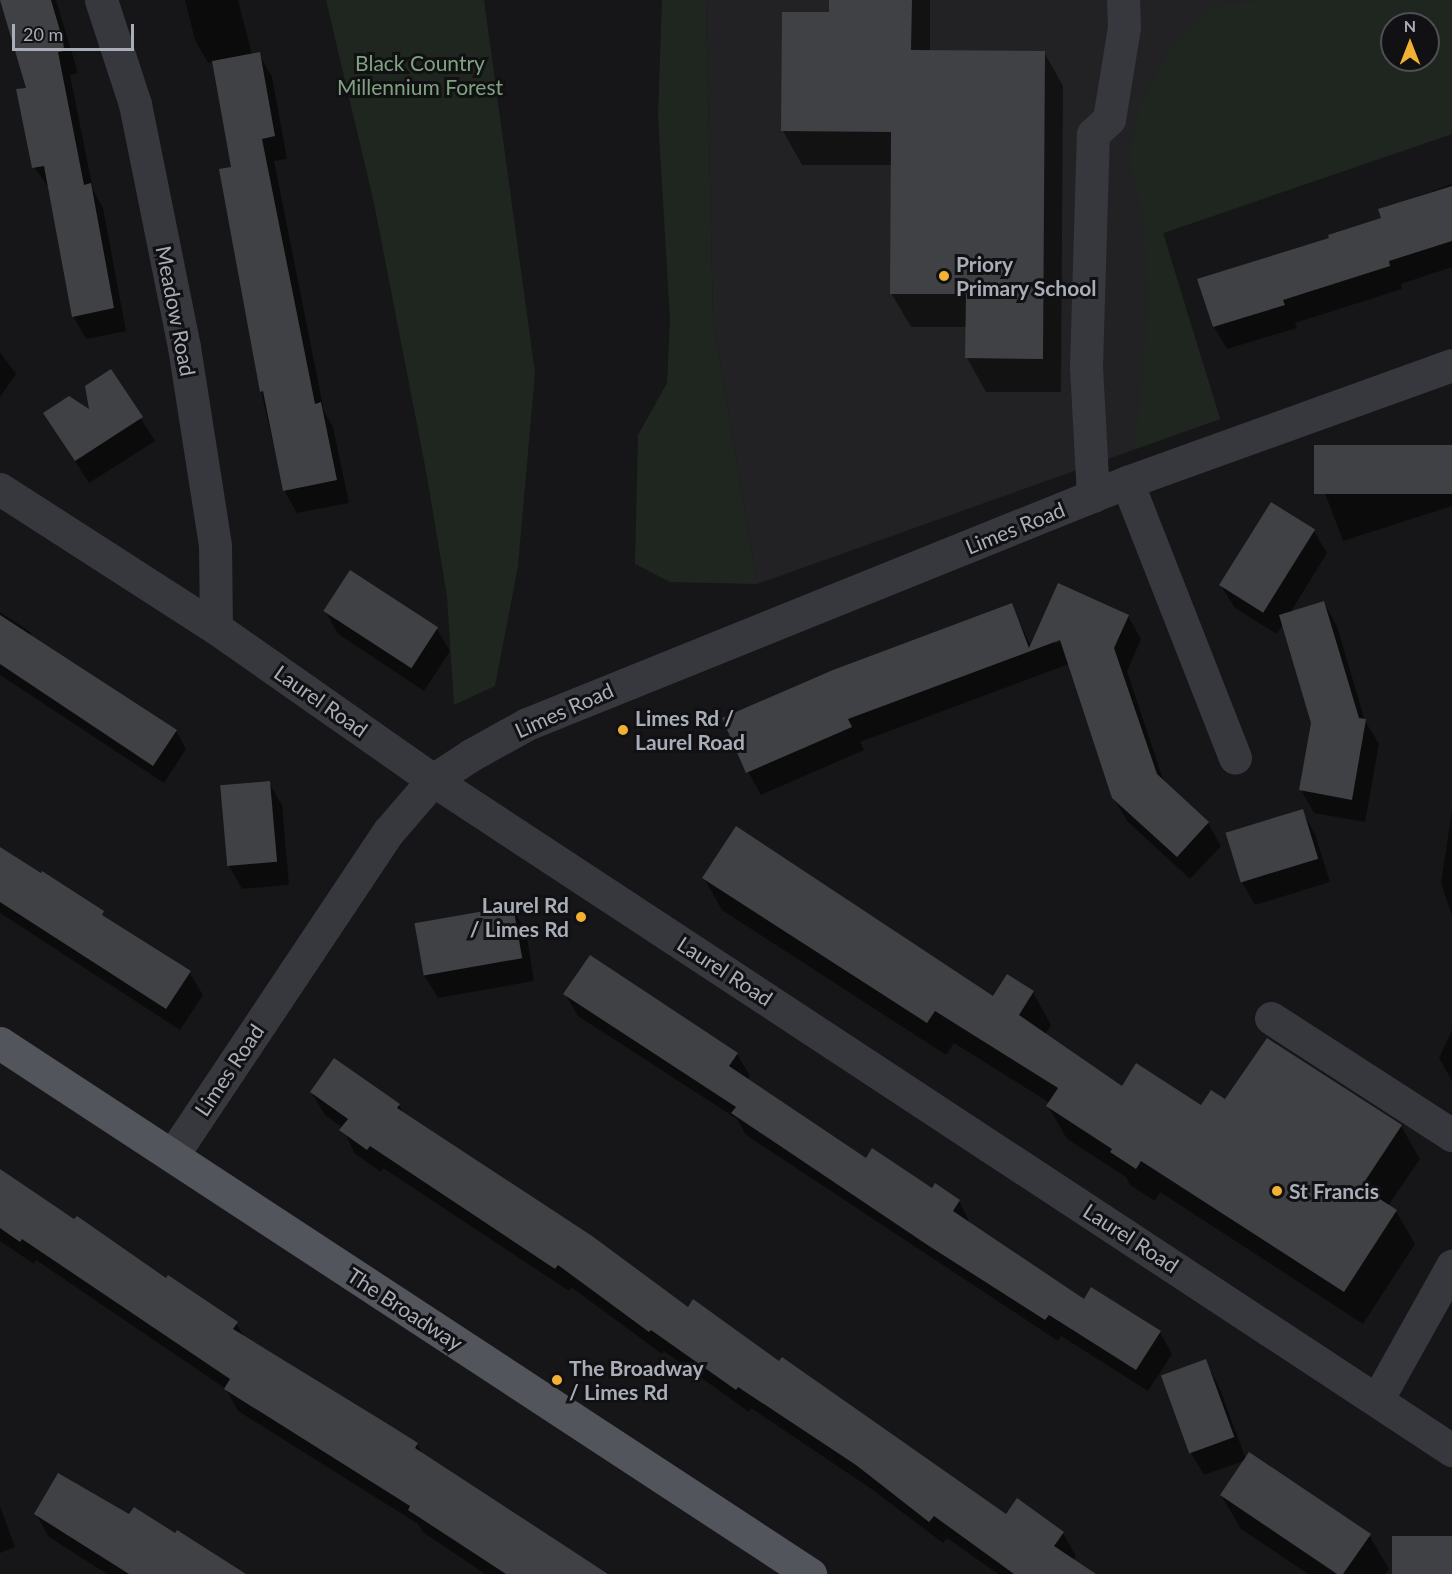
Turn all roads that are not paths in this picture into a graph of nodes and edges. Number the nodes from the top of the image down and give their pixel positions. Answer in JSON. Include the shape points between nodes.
{"nodes":[{"id":1,"x":102,"y":0,"type":"edge"},
{"id":2,"x":1123,"y":0,"type":"edge"},
{"id":3,"x":1452,"y":365,"type":"edge"},
{"id":4,"x":1127,"y":482,"type":"junction"},
{"id":5,"x":0,"y":489,"type":"edge"},
{"id":6,"x":1094,"y":496,"type":"junction"},
{"id":7,"x":216,"y":628,"type":"junction"},
{"id":8,"x":1235,"y":758,"type":"dead end"},
{"id":9,"x":433,"y":780,"type":"junction"},
{"id":10,"x":1271,"y":1018,"type":"dead end"},
{"id":11,"x":0,"y":1043,"type":"edge"},
{"id":12,"x":1452,"y":1136,"type":"edge"},
{"id":13,"x":172,"y":1156,"type":"junction"},
{"id":14,"x":1452,"y":1266,"type":"edge"},
{"id":15,"x":1377,"y":1400,"type":"junction"},
{"id":16,"x":1452,"y":1450,"type":"edge"},
{"id":17,"x":810,"y":1574,"type":"edge"}],
"edges":[{"from":1,"to":7,"type":"street","name":"Meadow Road","via":[[135,104],[183,347],[215,546]]},
{"from":2,"to":6,"type":"street","via":[[1124,27],[1109,119],[1094,134],[1086,366]]},
{"from":3,"to":4,"type":"street","name":"Limes Road"},
{"from":4,"to":6,"type":"street","name":"Limes Road"},
{"from":4,"to":8,"type":"street"},
{"from":5,"to":7,"type":"street","name":"Laurel Road"},
{"from":6,"to":9,"type":"street","name":"Limes Road","via":[[527,724]]},
{"from":7,"to":9,"type":"street","name":"Laurel Road"},
{"from":9,"to":13,"type":"street","name":"Limes Road","via":[[389,831]]},
{"from":9,"to":15,"type":"street","name":"Laurel Road"},
{"from":10,"to":12,"type":"street"},
{"from":11,"to":13,"type":"main road","name":"The Broadway"},
{"from":13,"to":17,"type":"main road","name":"The Broadway"},
{"from":14,"to":15,"type":"street"},
{"from":15,"to":16,"type":"street","name":"Laurel Road"}]}
